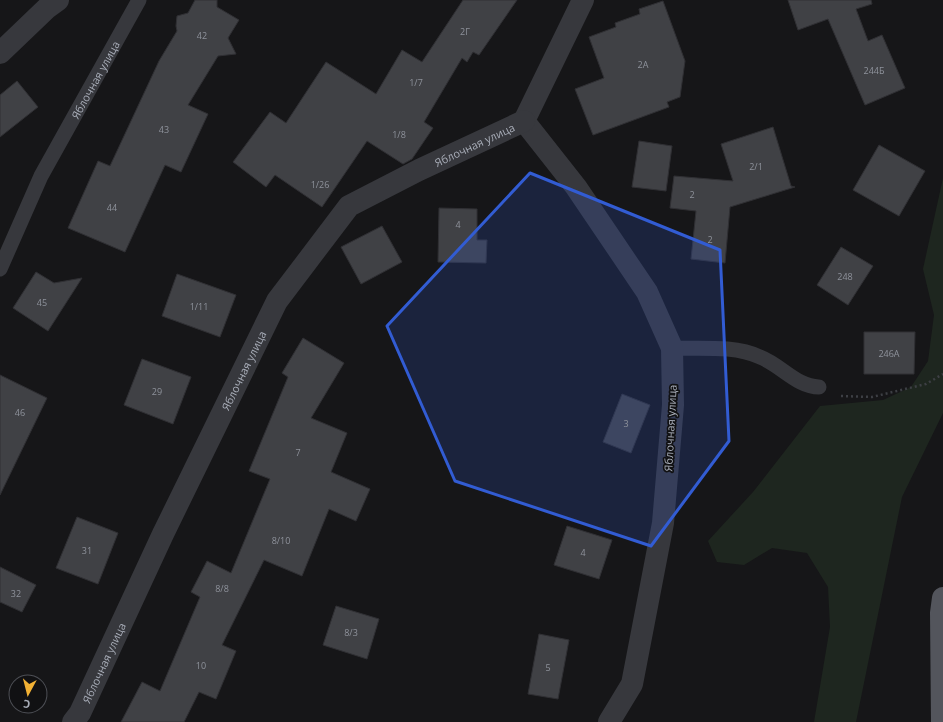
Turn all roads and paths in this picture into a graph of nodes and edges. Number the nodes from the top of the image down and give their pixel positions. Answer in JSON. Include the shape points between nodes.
{"nodes":[{"id":1,"x":58,"y":0,"type":"edge"},
{"id":2,"x":139,"y":0,"type":"edge"},
{"id":3,"x":583,"y":0,"type":"edge"},
{"id":4,"x":0,"y":53,"type":"edge"},
{"id":5,"x":524,"y":122,"type":"junction"},
{"id":6,"x":0,"y":269,"type":"edge"},
{"id":7,"x":672,"y":348,"type":"junction"},
{"id":8,"x":943,"y":374,"type":"edge"},
{"id":9,"x":819,"y":387,"type":"joint"},
{"id":10,"x":943,"y":598,"type":"edge"},
{"id":11,"x":73,"y":722,"type":"edge"},
{"id":12,"x":609,"y":722,"type":"edge"},
{"id":13,"x":942,"y":722,"type":"edge"}],
"edges":[{"from":1,"to":4,"type":"street"},
{"from":2,"to":6,"type":"lane","name":"Яблочная улица","via":[[41,176]]},
{"from":3,"to":5,"type":"street","name":"Яблочная улица"},
{"from":5,"to":7,"type":"street","name":"Яблочная улица","via":[[576,187],[647,292]]},
{"from":5,"to":11,"type":"street","name":"Яблочная улица","via":[[419,170],[349,206],[277,301],[163,534],[80,713]]},
{"from":7,"to":9,"type":"lane","via":[[738,351],[760,357],[809,387]]},
{"from":7,"to":12,"type":"street","name":"Яблочная улица","via":[[673,405],[663,523],[632,684]]},
{"from":8,"to":9,"type":"path","via":[[926,384],[872,397],[827,396],[821,393]]},
{"from":10,"to":13,"type":"main road"}]}
